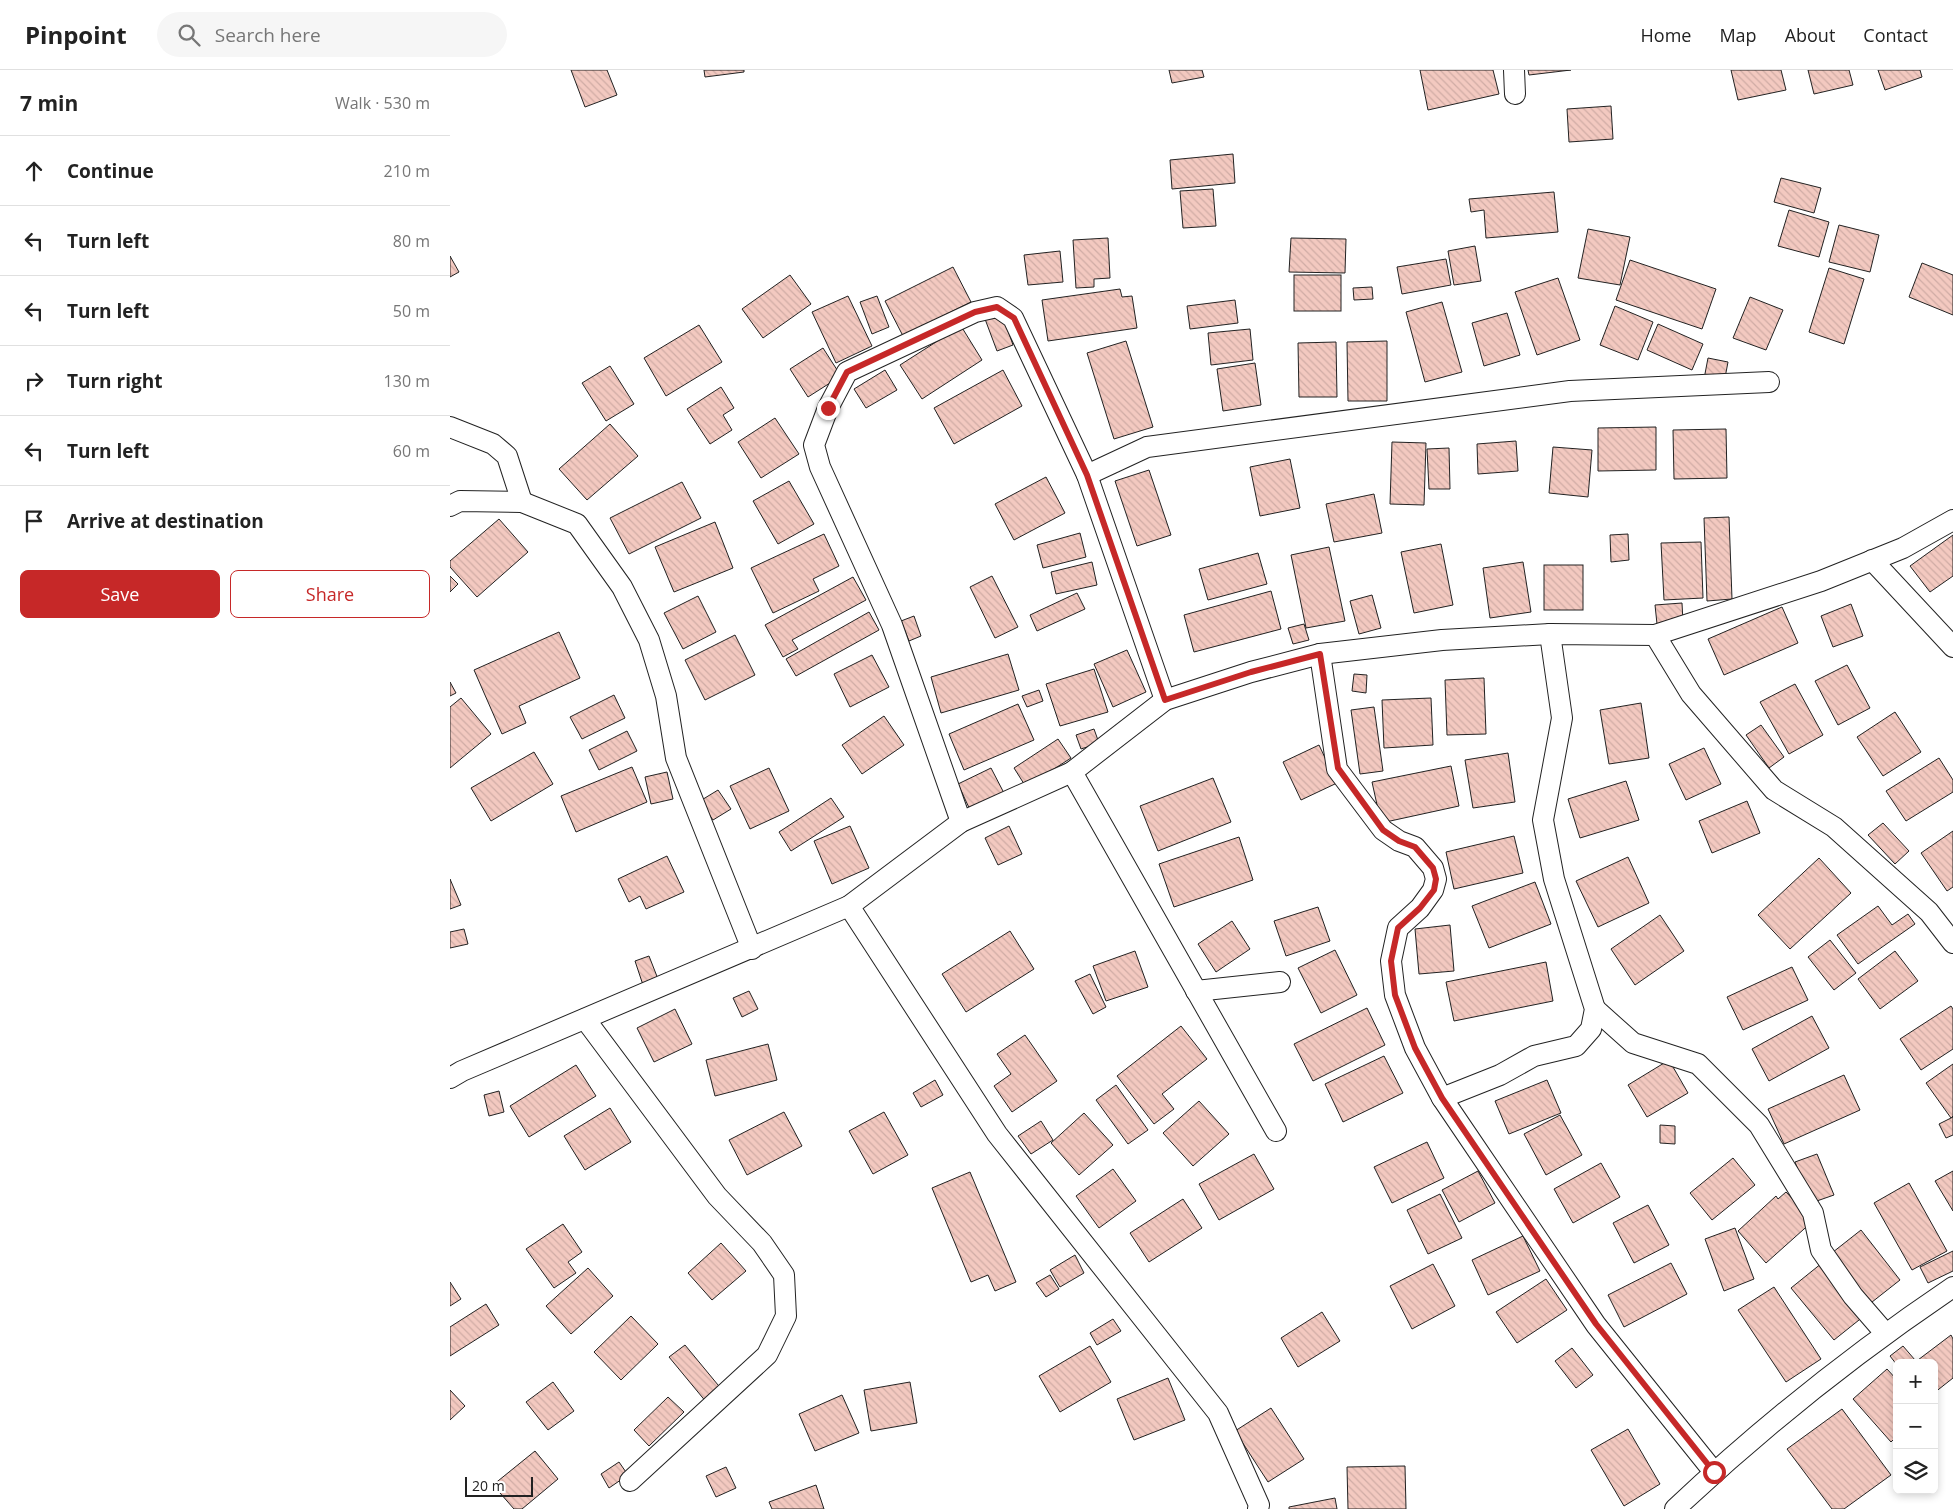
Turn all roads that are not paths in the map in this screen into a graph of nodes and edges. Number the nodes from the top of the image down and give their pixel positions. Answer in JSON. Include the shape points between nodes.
{"nodes":[{"id":1,"x":1514,"y":70,"type":"edge"},
{"id":2,"x":1515,"y":94,"type":"dead end"},
{"id":3,"x":1769,"y":382,"type":"dead end"},
{"id":4,"x":450,"y":427,"type":"edge"},
{"id":5,"x":1087,"y":475,"type":"junction"},
{"id":6,"x":522,"y":502,"type":"junction"},
{"id":7,"x":450,"y":506,"type":"edge"},
{"id":8,"x":1953,"y":520,"type":"edge"},
{"id":9,"x":1872,"y":560,"type":"junction"},
{"id":10,"x":1550,"y":634,"type":"junction"},
{"id":11,"x":1655,"y":635,"type":"junction"},
{"id":12,"x":1953,"y":647,"type":"edge"},
{"id":13,"x":1320,"y":654,"type":"junction"},
{"id":14,"x":1165,"y":700,"type":"junction"},
{"id":15,"x":1072,"y":772,"type":"junction"},
{"id":16,"x":961,"y":822,"type":"junction"},
{"id":17,"x":849,"y":906,"type":"junction"},
{"id":18,"x":1953,"y":943,"type":"edge"},
{"id":19,"x":752,"y":949,"type":"junction"},
{"id":20,"x":1280,"y":982,"type":"dead end"},
{"id":21,"x":1196,"y":990,"type":"junction"},
{"id":22,"x":1595,"y":1009,"type":"junction"},
{"id":23,"x":584,"y":1020,"type":"junction"},
{"id":24,"x":450,"y":1078,"type":"edge"},
{"id":25,"x":1442,"y":1098,"type":"junction"},
{"id":26,"x":1276,"y":1131,"type":"dead end"},
{"id":27,"x":1953,"y":1287,"type":"edge"},
{"id":28,"x":1885,"y":1333,"type":"junction"},
{"id":29,"x":1714,"y":1472,"type":"junction"},
{"id":30,"x":630,"y":1481,"type":"dead end"},
{"id":31,"x":1258,"y":1509,"type":"edge"},
{"id":32,"x":1675,"y":1509,"type":"edge"}],
"edges":[{"from":1,"to":2,"type":"street"},
{"from":3,"to":5,"type":"street","via":[[1570,391],[1147,447]]},
{"from":4,"to":6,"type":"street","via":[[493,444],[507,456]]},
{"from":5,"to":14,"type":"street"},
{"from":5,"to":16,"type":"street","via":[[1014,318],[997,307],[975,312],[847,372],[814,445],[820,467],[892,625]]},
{"from":6,"to":7,"type":"street","via":[[460,501]]},
{"from":6,"to":19,"type":"street","via":[[577,524],[622,588],[640,622],[649,640],[666,696],[676,758]]},
{"from":8,"to":9,"type":"street","via":[[1903,548]]},
{"from":9,"to":11,"type":"street","via":[[1821,581]]},
{"from":9,"to":12,"type":"street"},
{"from":10,"to":11,"type":"street"},
{"from":10,"to":13,"type":"street","via":[[1442,640]]},
{"from":10,"to":22,"type":"street","via":[[1562,718],[1542,820],[1554,879]]},
{"from":11,"to":18,"type":"street","via":[[1691,694],[1774,790],[1834,827],[1929,912]]},
{"from":13,"to":14,"type":"street"},
{"from":13,"to":25,"type":"street","via":[[1338,768],[1383,830],[1415,847],[1433,868],[1434,890],[1398,928],[1391,961],[1395,995],[1415,1048]]},
{"from":14,"to":15,"type":"street"},
{"from":15,"to":16,"type":"street"},
{"from":15,"to":21,"type":"street"},
{"from":16,"to":17,"type":"street"},
{"from":17,"to":19,"type":"street"},
{"from":17,"to":31,"type":"street","via":[[997,1134],[1218,1413]]},
{"from":19,"to":23,"type":"street"},
{"from":20,"to":21,"type":"street"},
{"from":21,"to":26,"type":"street"},
{"from":22,"to":25,"type":"street","via":[[1591,1028],[1576,1046],[1534,1056],[1500,1075]]},
{"from":22,"to":28,"type":"street","via":[[1633,1043],[1698,1064],[1758,1125],[1813,1213],[1821,1250],[1853,1296]]},
{"from":23,"to":24,"type":"street"},
{"from":23,"to":30,"type":"street","via":[[716,1196],[762,1243],[784,1275],[786,1316],[767,1355]]},
{"from":25,"to":29,"type":"street","via":[[1596,1324]]},
{"from":27,"to":28,"type":"street"},
{"from":28,"to":29,"type":"street"},
{"from":29,"to":32,"type":"street"}]}
